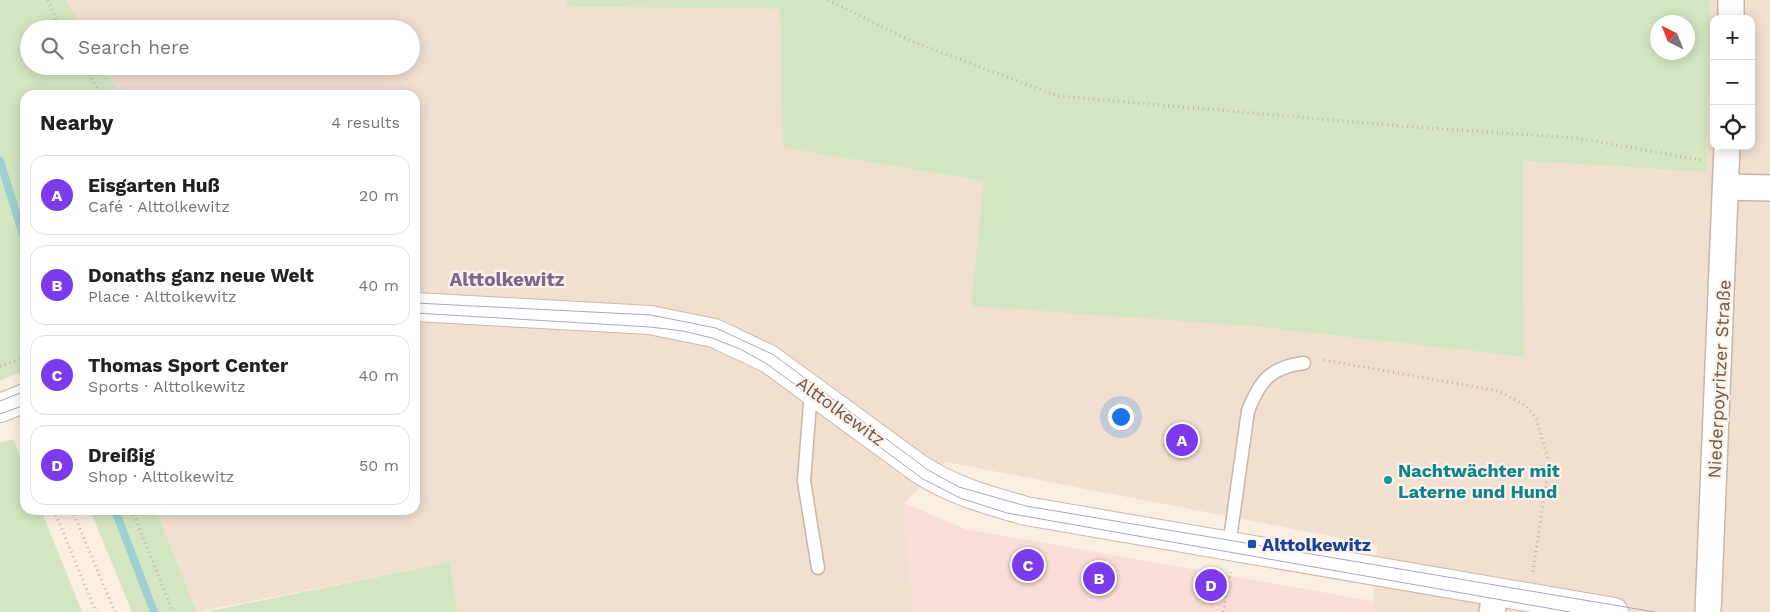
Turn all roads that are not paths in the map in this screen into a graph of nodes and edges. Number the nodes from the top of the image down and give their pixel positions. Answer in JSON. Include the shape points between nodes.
{"nodes":[{"id":1,"x":1731,"y":0,"type":"edge"},
{"id":2,"x":1731,"y":15,"type":"edge"},
{"id":3,"x":1727,"y":166,"type":"edge"},
{"id":4,"x":1770,"y":188,"type":"edge"},
{"id":5,"x":420,"y":307,"type":"edge"},
{"id":6,"x":1304,"y":363,"type":"road end"},
{"id":7,"x":810,"y":388,"type":"junction"},
{"id":8,"x":20,"y":400,"type":"edge"},
{"id":9,"x":0,"y":408,"type":"edge"},
{"id":10,"x":1242,"y":548,"type":"junction"},
{"id":11,"x":818,"y":568,"type":"dead end"},
{"id":12,"x":1494,"y":602,"type":"edge"},
{"id":13,"x":1614,"y":612,"type":"edge"},
{"id":14,"x":1708,"y":612,"type":"edge"}],
"edges":[{"from":1,"to":2,"type":"street"},
{"from":3,"to":4,"type":"street"},
{"from":3,"to":14,"type":"street","name":"Niederpoyritzer Straße"},
{"from":5,"to":7,"type":"main road","name":"Alttolkewitz","via":[[650,320],[682,325],[738,343],[769,359]]},
{"from":6,"to":10,"type":"lane","via":[[1283,366],[1268,377],[1256,391],[1248,411]]},
{"from":7,"to":10,"type":"main road","name":"Alttolkewitz","via":[[929,475],[978,498],[1026,511]]},
{"from":7,"to":11,"type":"lane","via":[[804,482]]},
{"from":8,"to":9,"type":"main road"},
{"from":10,"to":12,"type":"main road","name":"Alttolkewitz"},
{"from":12,"to":13,"type":"main road","name":"Alttolkewitz","via":[[1528,597]]}]}
